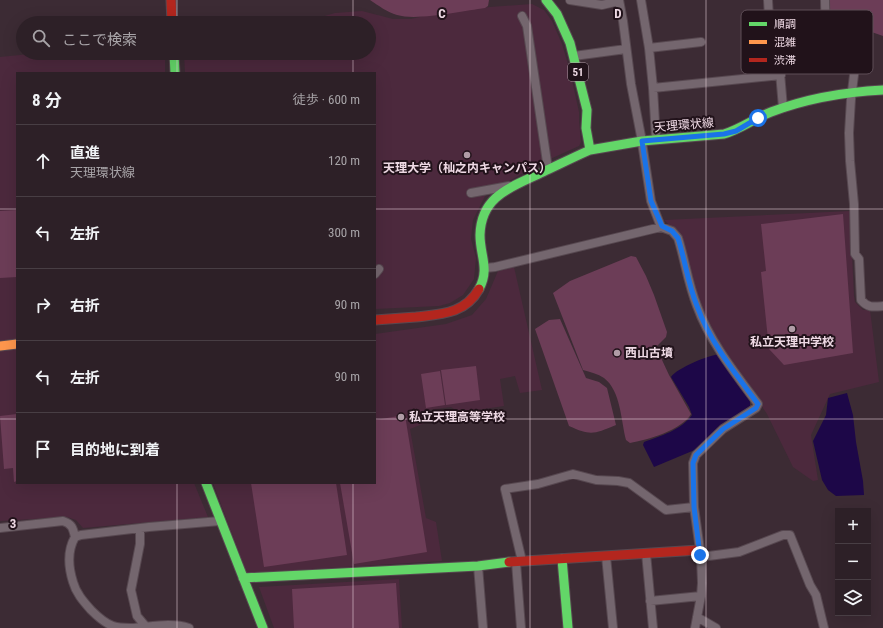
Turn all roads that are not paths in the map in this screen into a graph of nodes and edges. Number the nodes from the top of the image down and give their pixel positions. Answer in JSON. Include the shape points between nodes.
{"nodes":[{"id":1,"x":171,"y":0,"type":"edge"},
{"id":2,"x":570,"y":0,"type":"edge"},
{"id":3,"x":641,"y":0,"type":"edge"},
{"id":4,"x":768,"y":0,"type":"edge"},
{"id":5,"x":825,"y":0,"type":"edge"},
{"id":6,"x":550,"y":1,"type":"edge"},
{"id":7,"x":619,"y":1,"type":"edge"},
{"id":8,"x":769,"y":10,"type":"edge"},
{"id":9,"x":826,"y":10,"type":"edge"},
{"id":10,"x":172,"y":16,"type":"edge"},
{"id":11,"x":522,"y":16,"type":"dead end"},
{"id":12,"x":701,"y":42,"type":"dead end"},
{"id":13,"x":649,"y":48,"type":"junction"},
{"id":14,"x":626,"y":49,"type":"junction"},
{"id":15,"x":574,"y":56,"type":"junction"},
{"id":16,"x":174,"y":60,"type":"edge"},
{"id":17,"x":175,"y":72,"type":"edge"},
{"id":18,"x":854,"y":74,"type":"edge"},
{"id":19,"x":781,"y":75,"type":"joint"},
{"id":20,"x":653,"y":88,"type":"junction"},
{"id":21,"x":883,"y":90,"type":"edge"},
{"id":22,"x":852,"y":93,"type":"junction"},
{"id":23,"x":783,"y":108,"type":"junction"},
{"id":24,"x":656,"y":139,"type":"junction"},
{"id":25,"x":642,"y":141,"type":"junction"},
{"id":26,"x":590,"y":150,"type":"junction"},
{"id":27,"x":548,"y":169,"type":"junction"},
{"id":28,"x":515,"y":185,"type":"junction"},
{"id":29,"x":470,"y":193,"type":"dead end"},
{"id":30,"x":662,"y":226,"type":"junction"},
{"id":31,"x":485,"y":268,"type":"junction"},
{"id":32,"x":883,"y":306,"type":"edge"},
{"id":33,"x":376,"y":320,"type":"edge"},
{"id":34,"x":16,"y":344,"type":"edge"},
{"id":35,"x":0,"y":346,"type":"edge"},
{"id":36,"x":206,"y":484,"type":"edge"},
{"id":37,"x":694,"y":507,"type":"junction"},
{"id":38,"x":220,"y":521,"type":"junction"},
{"id":39,"x":0,"y":528,"type":"edge"},
{"id":40,"x":140,"y":529,"type":"junction"},
{"id":41,"x":75,"y":537,"type":"junction"},
{"id":42,"x":646,"y":553,"type":"junction"},
{"id":43,"x":700,"y":554,"type":"junction"},
{"id":44,"x":606,"y":556,"type":"junction"},
{"id":45,"x":562,"y":559,"type":"junction"},
{"id":46,"x":519,"y":562,"type":"junction"},
{"id":47,"x":478,"y":566,"type":"junction"},
{"id":48,"x":243,"y":578,"type":"junction"},
{"id":49,"x":701,"y":596,"type":"junction"},
{"id":50,"x":650,"y":601,"type":"junction"},
{"id":51,"x":697,"y":617,"type":"junction"},
{"id":52,"x":147,"y":628,"type":"edge"},
{"id":53,"x":189,"y":628,"type":"edge"},
{"id":54,"x":263,"y":628,"type":"edge"},
{"id":55,"x":484,"y":628,"type":"edge"},
{"id":56,"x":521,"y":628,"type":"edge"},
{"id":57,"x":568,"y":628,"type":"edge"},
{"id":58,"x":613,"y":628,"type":"edge"},
{"id":59,"x":653,"y":628,"type":"edge"},
{"id":60,"x":695,"y":628,"type":"edge"},
{"id":61,"x":716,"y":628,"type":"edge"},
{"id":62,"x":824,"y":628,"type":"edge"}],
"edges":[{"from":1,"to":10,"type":"street"},
{"from":2,"to":7,"type":"street","via":[[602,5]]},
{"from":3,"to":13,"type":"street"},
{"from":4,"to":8,"type":"street"},
{"from":5,"to":9,"type":"street"},
{"from":6,"to":15,"type":"street","number":"51","via":[[564,28]]},
{"from":7,"to":14,"type":"street"},
{"from":11,"to":27,"type":"street","via":[[527,26]]},
{"from":12,"to":13,"type":"street"},
{"from":13,"to":20,"type":"street"},
{"from":14,"to":15,"type":"street"},
{"from":14,"to":25,"type":"street"},
{"from":15,"to":26,"type":"street","number":"51","via":[[587,110],[586,128]]},
{"from":16,"to":17,"type":"street"},
{"from":18,"to":22,"type":"street"},
{"from":19,"to":20,"type":"street"},
{"from":19,"to":23,"type":"street"},
{"from":20,"to":24,"type":"street"},
{"from":21,"to":22,"type":"street","name":"天理環状線"},
{"from":22,"to":23,"type":"street","name":"天理環状線","via":[[826,96]]},
{"from":22,"to":32,"type":"street","via":[[850,161],[855,254],[859,259],[861,300],[866,306]]},
{"from":23,"to":24,"type":"street","name":"天理環状線","via":[[763,115],[736,131],[724,134]]},
{"from":24,"to":25,"type":"street","name":"天理環状線"},
{"from":25,"to":26,"type":"street","name":"天理環状線"},
{"from":25,"to":30,"type":"street","via":[[651,201]]},
{"from":26,"to":27,"type":"street","name":"天理環状線"},
{"from":27,"to":28,"type":"street","name":"天理環状線"},
{"from":28,"to":29,"type":"street"},
{"from":28,"to":31,"type":"street","name":"天理環状線","via":[[492,201],[481,223]]},
{"from":30,"to":31,"type":"street"},
{"from":30,"to":37,"type":"street","via":[[678,238],[697,306],[712,336],[758,404],[756,408],[723,429],[696,455],[693,463]]},
{"from":31,"to":33,"type":"street","via":[[476,295],[456,311]]},
{"from":34,"to":35,"type":"street"},
{"from":36,"to":38,"type":"street"},
{"from":37,"to":43,"type":"street"},
{"from":37,"to":46,"type":"street","via":[[666,510],[630,483],[596,480],[573,474],[538,484],[505,489]]},
{"from":38,"to":40,"type":"street"},
{"from":38,"to":48,"type":"street"},
{"from":39,"to":41,"type":"street","via":[[63,521],[70,523]]},
{"from":40,"to":41,"type":"street"},
{"from":40,"to":52,"type":"street","via":[[140,544],[131,590],[137,616]]},
{"from":41,"to":52,"type":"street","via":[[70,546],[69,563],[74,585],[80,597],[97,616],[114,627]]},
{"from":42,"to":43,"type":"street"},
{"from":42,"to":44,"type":"street"},
{"from":42,"to":50,"type":"street"},
{"from":43,"to":49,"type":"street"},
{"from":43,"to":62,"type":"street","via":[[739,552],[790,535],[816,595]]},
{"from":44,"to":45,"type":"street"},
{"from":44,"to":58,"type":"street"},
{"from":45,"to":46,"type":"street"},
{"from":45,"to":57,"type":"street"},
{"from":46,"to":47,"type":"street"},
{"from":46,"to":56,"type":"street"},
{"from":47,"to":48,"type":"street"},
{"from":47,"to":55,"type":"street"},
{"from":48,"to":54,"type":"street"},
{"from":49,"to":50,"type":"street"},
{"from":49,"to":51,"type":"street"},
{"from":50,"to":59,"type":"street"},
{"from":51,"to":60,"type":"street"},
{"from":51,"to":61,"type":"street"},
{"from":52,"to":53,"type":"street","via":[[171,625]]}]}
